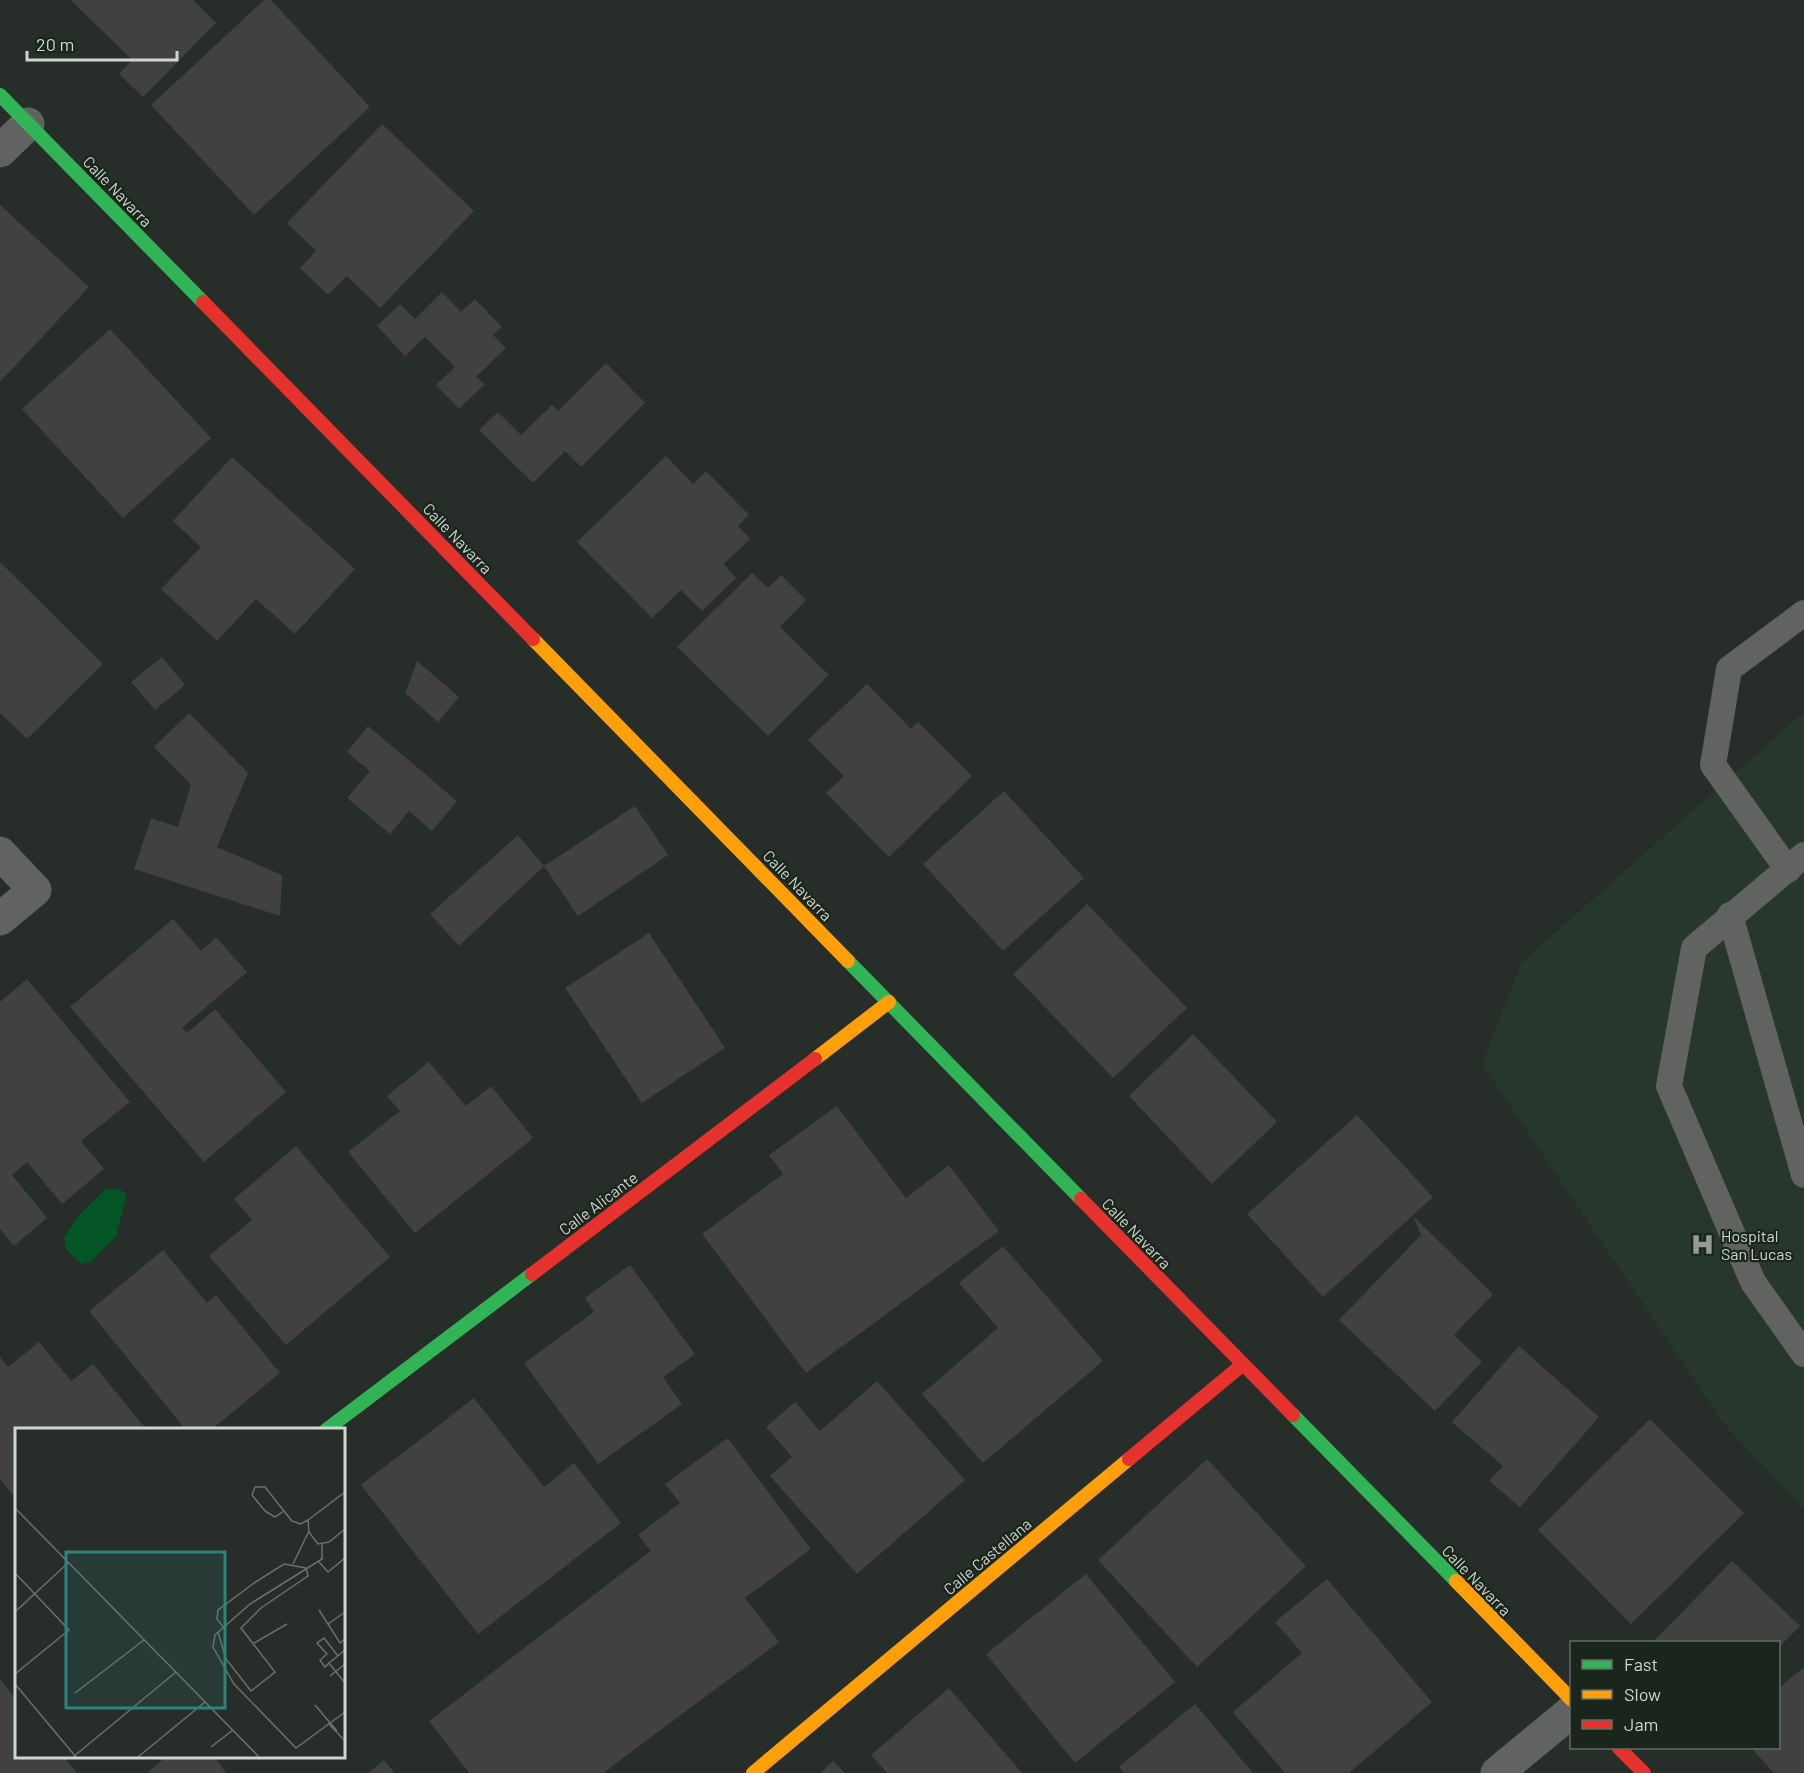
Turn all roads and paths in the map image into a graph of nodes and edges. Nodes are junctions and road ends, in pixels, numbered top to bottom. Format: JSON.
{"nodes":[{"id":1,"x":0,"y":95,"type":"edge"},
{"id":2,"x":28,"y":124,"type":"junction"},
{"id":3,"x":0,"y":151,"type":"edge"},
{"id":4,"x":1804,"y":613,"type":"edge"},
{"id":5,"x":0,"y":854,"type":"edge"},
{"id":6,"x":1796,"y":862,"type":"edge"},
{"id":7,"x":1730,"y":915,"type":"junction"},
{"id":8,"x":0,"y":919,"type":"edge"},
{"id":9,"x":889,"y":1002,"type":"junction"},
{"id":10,"x":1804,"y":1175,"type":"edge"},
{"id":11,"x":1804,"y":1354,"type":"edge"},
{"id":12,"x":1242,"y":1365,"type":"junction"},
{"id":13,"x":329,"y":1428,"type":"edge"},
{"id":14,"x":1570,"y":1698,"type":"edge"},
{"id":15,"x":1570,"y":1713,"type":"edge"},
{"id":16,"x":1620,"y":1749,"type":"edge"},
{"id":17,"x":753,"y":1773,"type":"edge"},
{"id":18,"x":1497,"y":1773,"type":"edge"},
{"id":19,"x":1644,"y":1773,"type":"edge"}],
"edges":[{"from":1,"to":2,"type":"street","name":"Calle Navarra"},
{"from":2,"to":3,"type":"street"},
{"from":2,"to":9,"type":"street","name":"Calle Navarra"},
{"from":4,"to":6,"type":"lane"},
{"from":5,"to":8,"type":"street"},
{"from":6,"to":7,"type":"lane"},
{"from":7,"to":10,"type":"lane"},
{"from":7,"to":11,"type":"lane"},
{"from":9,"to":12,"type":"street","name":"Calle Navarra"},
{"from":9,"to":13,"type":"street","name":"Calle Alicante"},
{"from":12,"to":14,"type":"street","name":"Calle Navarra"},
{"from":12,"to":17,"type":"street","name":"Calle Castellana"},
{"from":15,"to":18,"type":"street"},
{"from":16,"to":19,"type":"street"}]}
